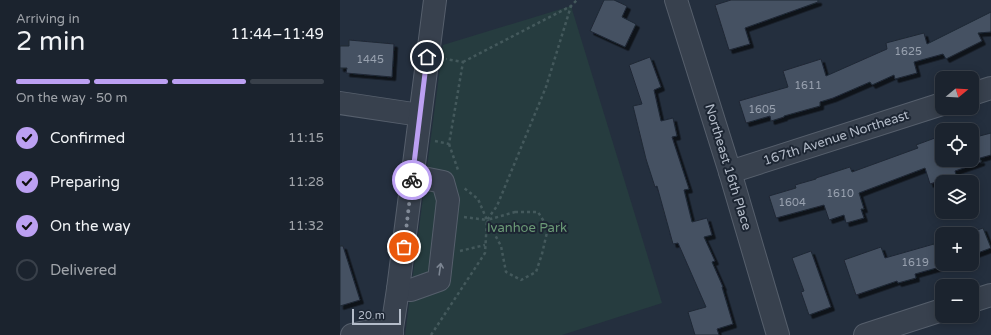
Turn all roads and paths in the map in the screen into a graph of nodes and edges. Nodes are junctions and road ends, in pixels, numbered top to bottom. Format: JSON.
{"nodes":[{"id":1,"x":435,"y":0,"type":"edge"},
{"id":2,"x":577,"y":0,"type":"edge"},
{"id":3,"x":676,"y":0,"type":"edge"},
{"id":4,"x":571,"y":6,"type":"junction"},
{"id":5,"x":442,"y":59,"type":"dead end"},
{"id":6,"x":463,"y":62,"type":"junction"},
{"id":7,"x":991,"y":88,"type":"edge"},
{"id":8,"x":979,"y":92,"type":"edge"},
{"id":9,"x":340,"y":103,"type":"edge"},
{"id":10,"x":935,"y":106,"type":"edge"},
{"id":11,"x":420,"y":115,"type":"junction"},
{"id":12,"x":431,"y":140,"type":"dead end"},
{"id":13,"x":449,"y":144,"type":"junction"},
{"id":14,"x":730,"y":172,"type":"junction"},
{"id":15,"x":459,"y":173,"type":"dead end"},
{"id":16,"x":413,"y":176,"type":"junction"},
{"id":17,"x":464,"y":187,"type":"dead end"},
{"id":18,"x":447,"y":215,"type":"junction"},
{"id":19,"x":487,"y":220,"type":"junction"},
{"id":20,"x":485,"y":245,"type":"junction"},
{"id":21,"x":442,"y":255,"type":"junction"},
{"id":22,"x":398,"y":289,"type":"junction"},
{"id":23,"x":991,"y":294,"type":"edge"},
{"id":24,"x":979,"y":298,"type":"edge"},
{"id":25,"x":935,"y":312,"type":"edge"},
{"id":26,"x":392,"y":334,"type":"edge"},
{"id":27,"x":352,"y":335,"type":"edge"},
{"id":28,"x":431,"y":335,"type":"edge"},
{"id":29,"x":778,"y":335,"type":"edge"},
{"id":30,"x":865,"y":335,"type":"edge"}],
"edges":[{"from":1,"to":11,"type":"street"},
{"from":2,"to":4,"type":"path"},
{"from":3,"to":14,"type":"street","name":"Northeast 16th Place"},
{"from":4,"to":6,"type":"path"},
{"from":4,"to":19,"type":"path"},
{"from":5,"to":6,"type":"path"},
{"from":6,"to":13,"type":"path"},
{"from":7,"to":8,"type":"street"},
{"from":9,"to":11,"type":"street"},
{"from":10,"to":14,"type":"street","name":"167th Avenue Northeast"},
{"from":11,"to":16,"type":"street"},
{"from":12,"to":13,"type":"path"},
{"from":13,"to":15,"type":"path"},
{"from":14,"to":29,"type":"street","name":"Northeast 16th Place"},
{"from":16,"to":18,"type":"street"},
{"from":16,"to":22,"type":"street"},
{"from":17,"to":19,"type":"path"},
{"from":18,"to":19,"type":"path"},
{"from":18,"to":21,"type":"street"},
{"from":19,"to":19,"type":"path"},
{"from":19,"to":20,"type":"path"},
{"from":20,"to":21,"type":"path"},
{"from":20,"to":28,"type":"path"},
{"from":22,"to":21,"type":"street","one_way":true},
{"from":22,"to":26,"type":"street"},
{"from":23,"to":24,"type":"street"},
{"from":25,"to":30,"type":"street"},
{"from":26,"to":27,"type":"street"}]}
